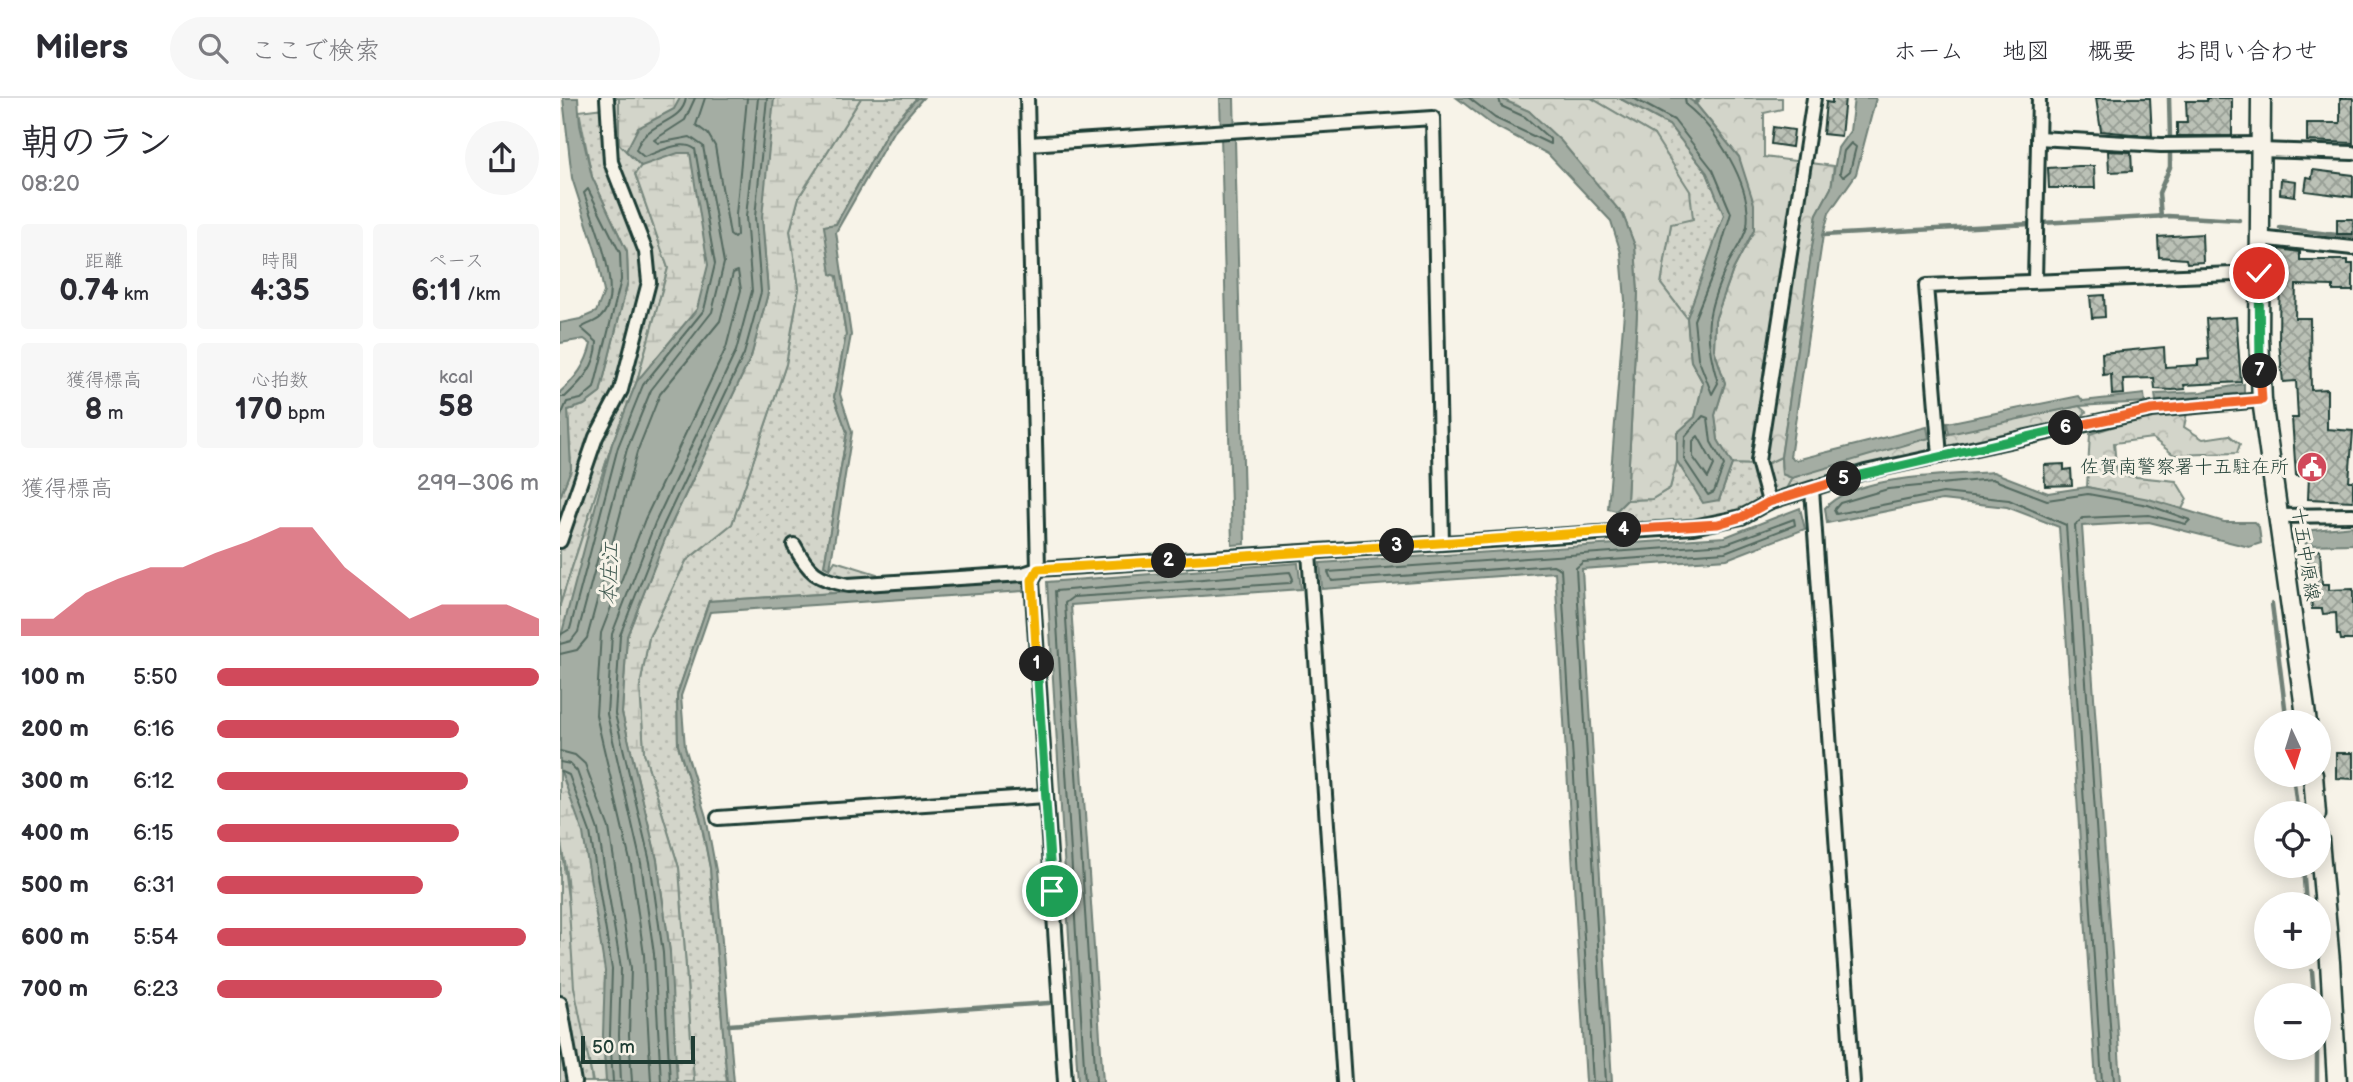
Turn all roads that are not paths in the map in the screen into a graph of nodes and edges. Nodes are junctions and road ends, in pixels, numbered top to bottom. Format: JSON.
{"nodes":[{"id":1,"x":607,"y":98,"type":"edge"},
{"id":2,"x":1027,"y":98,"type":"edge"},
{"id":3,"x":1814,"y":98,"type":"edge"},
{"id":4,"x":2039,"y":98,"type":"edge"},
{"id":5,"x":2261,"y":98,"type":"edge"},
{"id":6,"x":2038,"y":138,"type":"junction"},
{"id":7,"x":1029,"y":144,"type":"junction"},
{"id":8,"x":2261,"y":147,"type":"junction"},
{"id":9,"x":2353,"y":153,"type":"edge"},
{"id":10,"x":2259,"y":238,"type":"junction"},
{"id":11,"x":2353,"y":248,"type":"edge"},
{"id":12,"x":2259,"y":273,"type":"junction"},
{"id":13,"x":2035,"y":280,"type":"junction"},
{"id":14,"x":2262,"y":400,"type":"junction"},
{"id":15,"x":1940,"y":456,"type":"junction"},
{"id":16,"x":1812,"y":488,"type":"junction"},
{"id":17,"x":1769,"y":502,"type":"junction"},
{"id":18,"x":2353,"y":515,"type":"edge"},
{"id":19,"x":2278,"y":516,"type":"junction"},
{"id":20,"x":560,"y":541,"type":"edge"},
{"id":21,"x":1442,"y":543,"type":"junction"},
{"id":22,"x":794,"y":545,"type":"dead end"},
{"id":23,"x":1309,"y":552,"type":"junction"},
{"id":24,"x":1038,"y":569,"type":"junction"},
{"id":25,"x":2305,"y":710,"type":"edge"},
{"id":26,"x":1046,"y":796,"type":"junction"},
{"id":27,"x":718,"y":818,"type":"dead end"},
{"id":28,"x":2322,"y":878,"type":"edge"},
{"id":29,"x":560,"y":1003,"type":"edge"},
{"id":30,"x":574,"y":1082,"type":"edge"},
{"id":31,"x":1065,"y":1082,"type":"edge"},
{"id":32,"x":1344,"y":1082,"type":"edge"},
{"id":33,"x":1853,"y":1082,"type":"edge"},
{"id":34,"x":2337,"y":1082,"type":"edge"}],
"edges":[{"from":1,"to":20,"type":"street"},
{"from":2,"to":7,"type":"street"},
{"from":3,"to":17,"type":"street"},
{"from":4,"to":6,"type":"street"},
{"from":5,"to":8,"type":"main road","name":"十五中原線"},
{"from":6,"to":8,"type":"street"},
{"from":6,"to":13,"type":"street"},
{"from":7,"to":21,"type":"street"},
{"from":7,"to":24,"type":"street"},
{"from":8,"to":9,"type":"street"},
{"from":8,"to":10,"type":"main road","name":"十五中原線"},
{"from":10,"to":11,"type":"street"},
{"from":10,"to":12,"type":"main road","name":"十五中原線"},
{"from":12,"to":13,"type":"street"},
{"from":12,"to":14,"type":"main road","name":"十五中原線"},
{"from":13,"to":15,"type":"street"},
{"from":14,"to":15,"type":"street"},
{"from":14,"to":19,"type":"main road","name":"十五中原線"},
{"from":15,"to":16,"type":"street"},
{"from":16,"to":17,"type":"street"},
{"from":16,"to":33,"type":"street"},
{"from":17,"to":21,"type":"street"},
{"from":18,"to":19,"type":"street"},
{"from":19,"to":25,"type":"main road","name":"十五中原線"},
{"from":21,"to":23,"type":"street"},
{"from":22,"to":24,"type":"street"},
{"from":23,"to":24,"type":"street"},
{"from":23,"to":32,"type":"street"},
{"from":24,"to":26,"type":"street"},
{"from":26,"to":27,"type":"street"},
{"from":26,"to":31,"type":"street"},
{"from":28,"to":34,"type":"main road"},
{"from":29,"to":30,"type":"street"}]}
